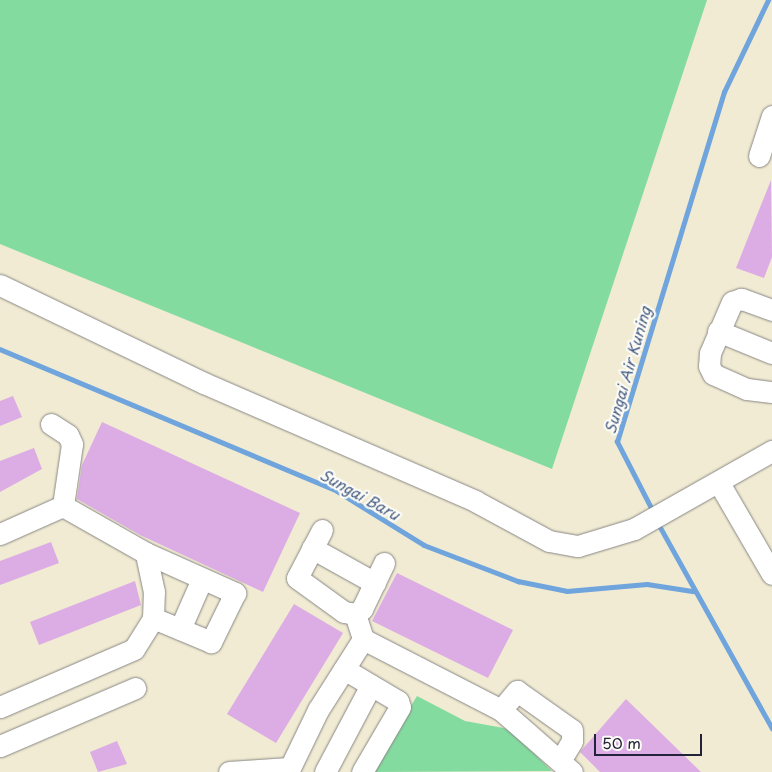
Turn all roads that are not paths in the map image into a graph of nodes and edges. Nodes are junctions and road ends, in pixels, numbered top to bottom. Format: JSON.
{"nodes":[{"id":1,"x":772,"y":116,"type":"edge"},
{"id":2,"x":759,"y":156,"type":"dead end"},
{"id":3,"x":0,"y":285,"type":"edge"},
{"id":4,"x":772,"y":310,"type":"edge"},
{"id":5,"x":718,"y":331,"type":"junction"},
{"id":6,"x":772,"y":353,"type":"edge"},
{"id":7,"x":772,"y":392,"type":"edge"},
{"id":8,"x":51,"y":424,"type":"dead end"},
{"id":9,"x":772,"y":451,"type":"edge"},
{"id":10,"x":719,"y":483,"type":"junction"},
{"id":11,"x":63,"y":506,"type":"junction"},
{"id":12,"x":322,"y":530,"type":"dead end"},
{"id":13,"x":0,"y":534,"type":"edge"},
{"id":14,"x":312,"y":548,"type":"junction"},
{"id":15,"x":146,"y":553,"type":"junction"},
{"id":16,"x":384,"y":563,"type":"dead end"},
{"id":17,"x":772,"y":574,"type":"edge"},
{"id":18,"x":202,"y":579,"type":"junction"},
{"id":19,"x":374,"y":583,"type":"junction"},
{"id":20,"x":355,"y":614,"type":"junction"},
{"id":21,"x":153,"y":618,"type":"junction"},
{"id":22,"x":180,"y":629,"type":"junction"},
{"id":23,"x":363,"y":639,"type":"junction"},
{"id":24,"x":344,"y":669,"type":"junction"},
{"id":25,"x":371,"y":685,"type":"junction"},
{"id":26,"x":135,"y":688,"type":"dead end"},
{"id":27,"x":0,"y":707,"type":"edge"},
{"id":28,"x":501,"y":710,"type":"junction"},
{"id":29,"x":0,"y":746,"type":"edge"},
{"id":30,"x":566,"y":766,"type":"edge"},
{"id":31,"x":288,"y":770,"type":"edge"},
{"id":32,"x":229,"y":772,"type":"edge"},
{"id":33,"x":325,"y":772,"type":"edge"},
{"id":34,"x":362,"y":772,"type":"edge"}],
"edges":[{"from":1,"to":2,"type":"lane"},
{"from":3,"to":10,"type":"lane"},
{"from":4,"to":5,"type":"lane"},
{"from":5,"to":6,"type":"lane"},
{"from":5,"to":7,"type":"lane"},
{"from":8,"to":11,"type":"lane"},
{"from":9,"to":10,"type":"lane"},
{"from":10,"to":17,"type":"lane"},
{"from":11,"to":13,"type":"lane"},
{"from":11,"to":15,"type":"lane"},
{"from":12,"to":14,"type":"lane"},
{"from":14,"to":19,"type":"lane"},
{"from":14,"to":20,"type":"lane"},
{"from":15,"to":18,"type":"lane"},
{"from":15,"to":21,"type":"lane"},
{"from":16,"to":19,"type":"lane"},
{"from":18,"to":22,"type":"lane"},
{"from":18,"to":22,"type":"lane"},
{"from":19,"to":20,"type":"lane"},
{"from":20,"to":23,"type":"lane"},
{"from":21,"to":22,"type":"lane"},
{"from":21,"to":27,"type":"lane"},
{"from":23,"to":24,"type":"lane"},
{"from":23,"to":28,"type":"lane"},
{"from":24,"to":25,"type":"lane"},
{"from":24,"to":31,"type":"lane"},
{"from":25,"to":33,"type":"lane"},
{"from":25,"to":34,"type":"lane"},
{"from":26,"to":29,"type":"lane"},
{"from":28,"to":30,"type":"lane"},
{"from":28,"to":30,"type":"lane"},
{"from":31,"to":32,"type":"lane"}]}
